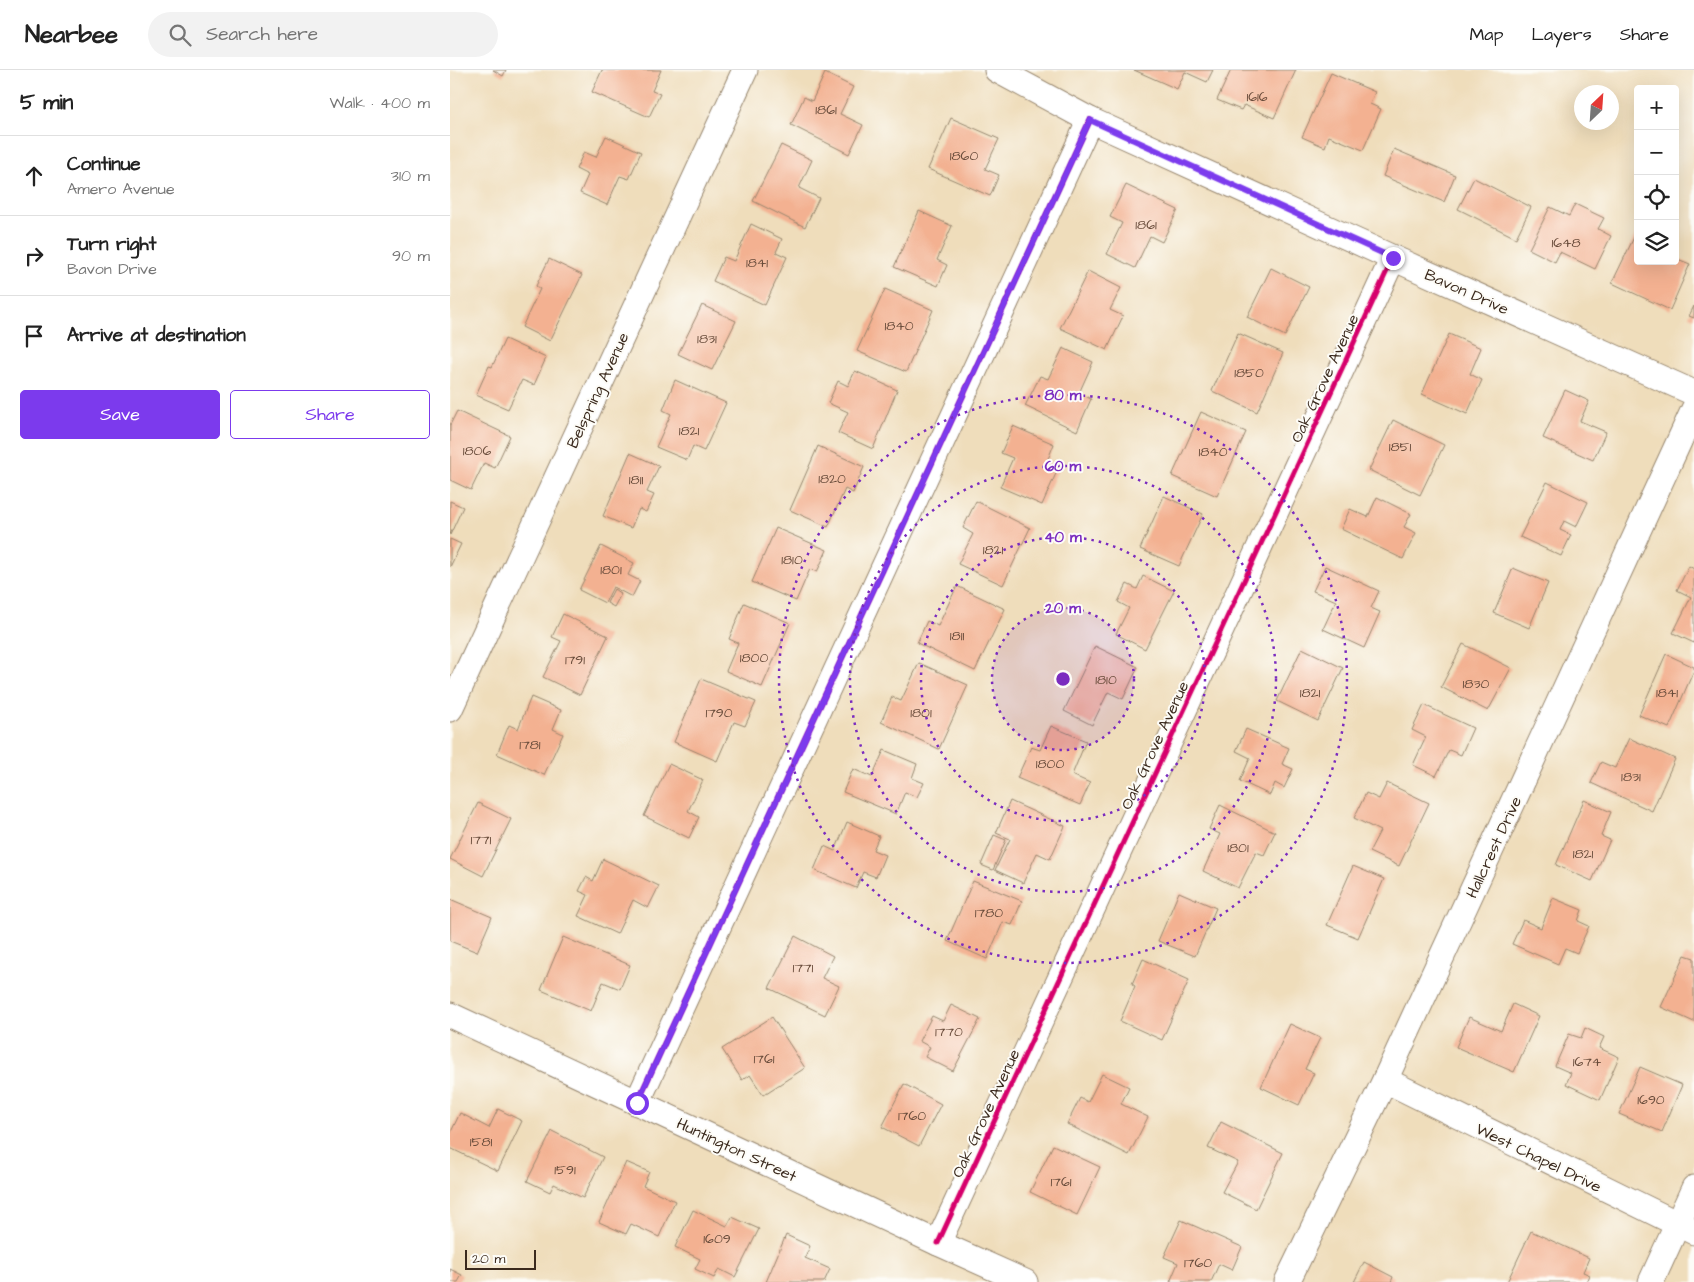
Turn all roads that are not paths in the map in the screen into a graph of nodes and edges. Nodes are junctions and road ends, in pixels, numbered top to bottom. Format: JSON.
{"nodes":[{"id":1,"x":745,"y":70,"type":"edge"},
{"id":2,"x":997,"y":70,"type":"edge"},
{"id":3,"x":1090,"y":120,"type":"junction"},
{"id":4,"x":1393,"y":258,"type":"junction"},
{"id":5,"x":1694,"y":393,"type":"edge"},
{"id":6,"x":1694,"y":409,"type":"edge"},
{"id":7,"x":450,"y":709,"type":"edge"},
{"id":8,"x":450,"y":1014,"type":"edge"},
{"id":9,"x":1385,"y":1080,"type":"junction"},
{"id":10,"x":637,"y":1103,"type":"junction"},
{"id":11,"x":1694,"y":1188,"type":"edge"},
{"id":12,"x":1685,"y":1229,"type":"edge"},
{"id":13,"x":938,"y":1243,"type":"junction"},
{"id":14,"x":1025,"y":1282,"type":"edge"},
{"id":15,"x":1287,"y":1282,"type":"edge"},
{"id":16,"x":1651,"y":1282,"type":"edge"}],
"edges":[{"from":1,"to":7,"type":"street","name":"Belspring Avenue"},
{"from":2,"to":3,"type":"street","name":"Bavon Drive"},
{"from":3,"to":4,"type":"street","name":"Bavon Drive"},
{"from":3,"to":10,"type":"street"},
{"from":4,"to":5,"type":"street","name":"Bavon Drive"},
{"from":4,"to":13,"type":"street","name":"Oak Grove Avenue"},
{"from":6,"to":9,"type":"street","name":"Hallcrest Drive"},
{"from":8,"to":10,"type":"street","name":"Huntington Street"},
{"from":9,"to":12,"type":"street","name":"West Chapel Drive"},
{"from":9,"to":15,"type":"street","name":"Hallcrest Drive"},
{"from":10,"to":13,"type":"street","name":"Huntington Street"},
{"from":11,"to":12,"type":"street"},
{"from":12,"to":16,"type":"street"},
{"from":13,"to":14,"type":"street","name":"Huntington Street"}]}
